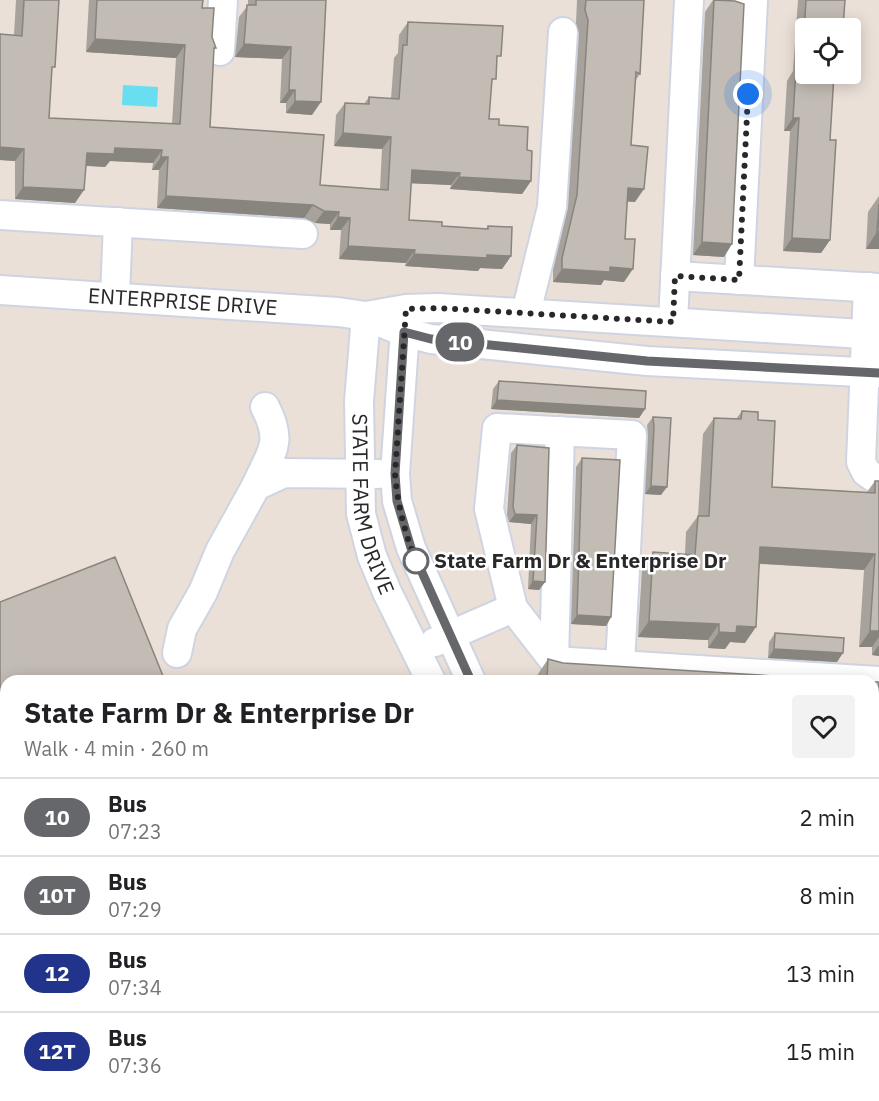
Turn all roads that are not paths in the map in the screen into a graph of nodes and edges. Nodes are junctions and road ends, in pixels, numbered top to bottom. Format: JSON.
{"nodes":[{"id":1,"x":223,"y":0,"type":"edge"},
{"id":2,"x":689,"y":0,"type":"edge"},
{"id":3,"x":736,"y":0,"type":"edge"},
{"id":4,"x":563,"y":32,"type":"dead end"},
{"id":5,"x":220,"y":51,"type":"dead end"},
{"id":6,"x":0,"y":215,"type":"edge"},
{"id":7,"x":118,"y":222,"type":"junction"},
{"id":8,"x":303,"y":234,"type":"dead end"},
{"id":9,"x":675,"y":276,"type":"junction"},
{"id":10,"x":739,"y":280,"type":"junction"},
{"id":11,"x":873,"y":288,"type":"edge"},
{"id":12,"x":0,"y":290,"type":"edge"},
{"id":13,"x":115,"y":296,"type":"junction"},
{"id":14,"x":526,"y":313,"type":"junction"},
{"id":15,"x":366,"y":316,"type":"junction"},
{"id":16,"x":405,"y":321,"type":"junction"},
{"id":17,"x":673,"y":322,"type":"junction"},
{"id":18,"x":872,"y":335,"type":"edge"},
{"id":19,"x":871,"y":372,"type":"edge"},
{"id":20,"x":265,"y":407,"type":"dead end"},
{"id":21,"x":560,"y":431,"type":"junction"},
{"id":22,"x":359,"y":473,"type":"junction"},
{"id":23,"x":395,"y":474,"type":"junction"},
{"id":24,"x":879,"y":481,"type":"edge"},
{"id":25,"x":256,"y":486,"type":"junction"},
{"id":26,"x":513,"y":608,"type":"junction"},
{"id":27,"x":450,"y":635,"type":"junction"},
{"id":28,"x":416,"y":650,"type":"junction"},
{"id":29,"x":177,"y":652,"type":"dead end"},
{"id":30,"x":554,"y":661,"type":"junction"},
{"id":31,"x":620,"y":665,"type":"junction"},
{"id":32,"x":428,"y":675,"type":"edge"},
{"id":33,"x":468,"y":675,"type":"edge"},
{"id":34,"x":782,"y":675,"type":"edge"}],
"edges":[{"from":1,"to":5,"type":"street"},
{"from":2,"to":9,"type":"street"},
{"from":3,"to":10,"type":"street"},
{"from":4,"to":14,"type":"street"},
{"from":6,"to":7,"type":"street"},
{"from":7,"to":8,"type":"street"},
{"from":7,"to":13,"type":"street"},
{"from":9,"to":10,"type":"street"},
{"from":9,"to":17,"type":"street"},
{"from":10,"to":11,"type":"street"},
{"from":11,"to":18,"type":"street"},
{"from":12,"to":13,"type":"street","name":"ENTERPRISE DRIVE"},
{"from":13,"to":15,"type":"street","name":"ENTERPRISE DRIVE"},
{"from":14,"to":16,"type":"street","name":"ENTERPRISE DRIVE"},
{"from":14,"to":17,"type":"street","name":"ENTERPRISE DRIVE"},
{"from":15,"to":16,"type":"street","name":"ENTERPRISE DRIVE"},
{"from":15,"to":22,"type":"street","name":"STATE FARM DRIVE"},
{"from":16,"to":19,"type":"street","name":"ENTERPRISE DRIVE"},
{"from":16,"to":23,"type":"street","name":"STATE FARM DRIVE"},
{"from":17,"to":18,"type":"street","name":"ENTERPRISE DRIVE"},
{"from":18,"to":19,"type":"street"},
{"from":19,"to":24,"type":"street"},
{"from":20,"to":25,"type":"street"},
{"from":21,"to":26,"type":"street"},
{"from":21,"to":30,"type":"street"},
{"from":21,"to":31,"type":"street"},
{"from":22,"to":23,"type":"street"},
{"from":22,"to":25,"type":"street"},
{"from":22,"to":28,"type":"street","name":"STATE FARM DRIVE"},
{"from":23,"to":27,"type":"street","name":"STATE FARM DRIVE"},
{"from":25,"to":29,"type":"street"},
{"from":26,"to":27,"type":"street"},
{"from":26,"to":30,"type":"street"},
{"from":27,"to":28,"type":"street"},
{"from":27,"to":33,"type":"street","name":"STATE FARM DRIVE"},
{"from":28,"to":32,"type":"street","name":"STATE FARM DRIVE"},
{"from":30,"to":31,"type":"street"},
{"from":31,"to":34,"type":"street"}]}
